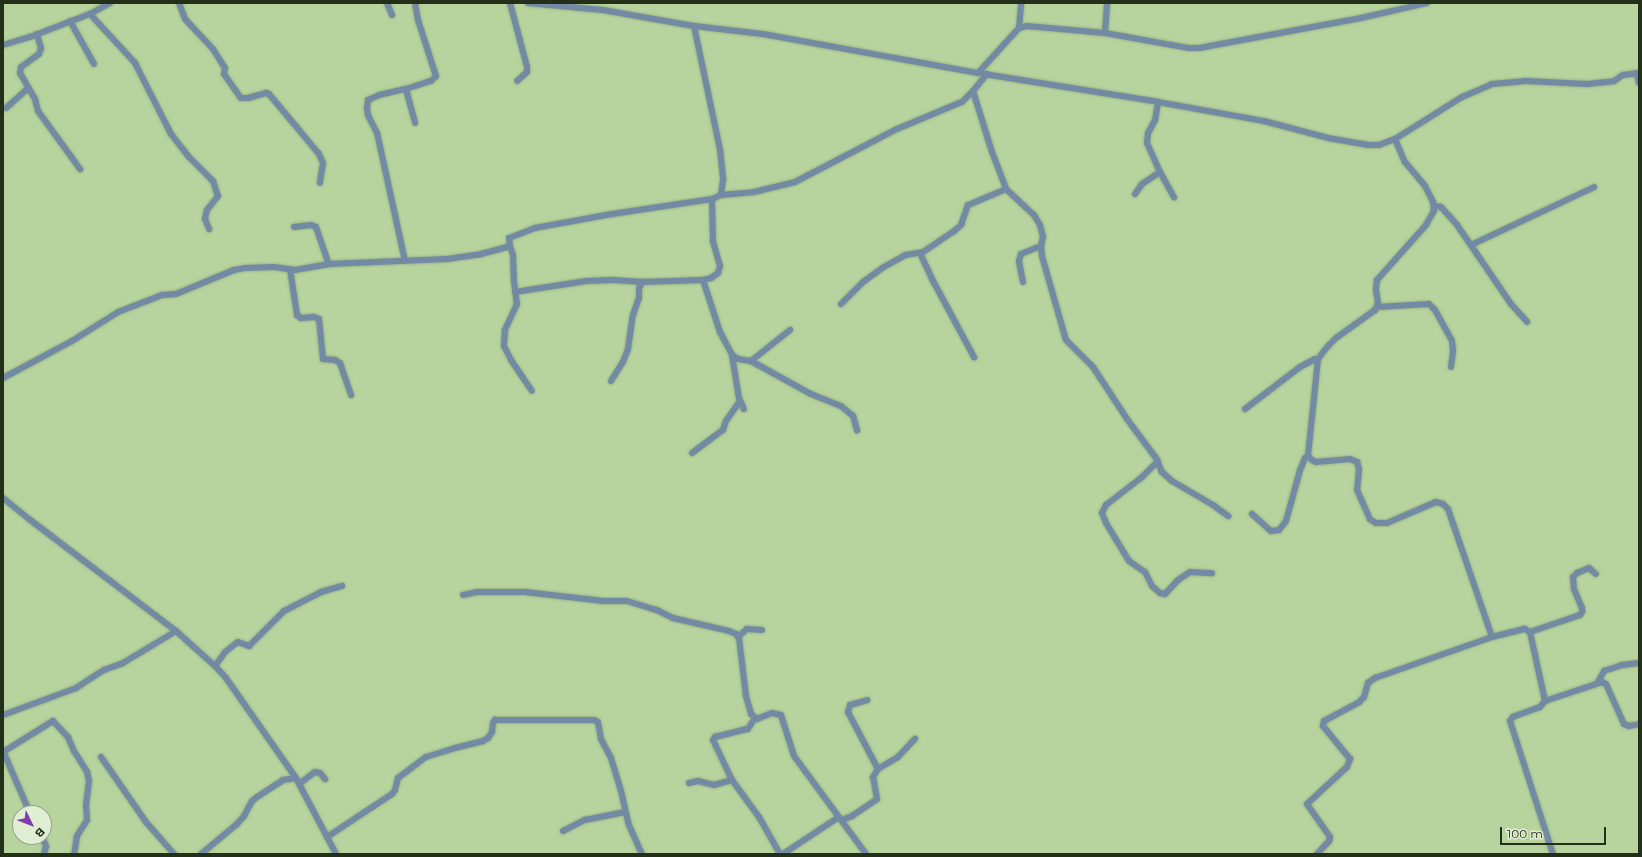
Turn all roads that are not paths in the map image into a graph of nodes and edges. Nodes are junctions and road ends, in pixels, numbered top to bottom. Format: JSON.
{"nodes":[{"id":1,"x":110,"y":3,"type":"edge"},
{"id":2,"x":179,"y":3,"type":"edge"},
{"id":3,"x":387,"y":3,"type":"edge"},
{"id":4,"x":415,"y":3,"type":"edge"},
{"id":5,"x":510,"y":3,"type":"edge"},
{"id":6,"x":528,"y":3,"type":"edge"},
{"id":7,"x":1021,"y":3,"type":"edge"},
{"id":8,"x":1107,"y":3,"type":"edge"},
{"id":9,"x":1427,"y":3,"type":"edge"},
{"id":10,"x":90,"y":14,"type":"junction"},
{"id":11,"x":392,"y":15,"type":"dead end"},
{"id":12,"x":70,"y":21,"type":"junction"},
{"id":13,"x":694,"y":26,"type":"junction"},
{"id":14,"x":1019,"y":28,"type":"junction"},
{"id":15,"x":1105,"y":33,"type":"junction"},
{"id":16,"x":37,"y":34,"type":"junction"},
{"id":17,"x":3,"y":45,"type":"edge"},
{"id":18,"x":94,"y":64,"type":"dead end"},
{"id":19,"x":978,"y":73,"type":"junction"},
{"id":20,"x":1638,"y":73,"type":"edge"},
{"id":21,"x":986,"y":74,"type":"junction"},
{"id":22,"x":517,"y":81,"type":"dead end"},
{"id":23,"x":1639,"y":83,"type":"edge"},
{"id":24,"x":28,"y":88,"type":"junction"},
{"id":25,"x":406,"y":89,"type":"junction"},
{"id":26,"x":973,"y":91,"type":"junction"},
{"id":27,"x":1158,"y":102,"type":"junction"},
{"id":28,"x":6,"y":108,"type":"dead end"},
{"id":29,"x":415,"y":123,"type":"dead end"},
{"id":30,"x":1395,"y":139,"type":"junction"},
{"id":31,"x":80,"y":169,"type":"dead end"},
{"id":32,"x":1160,"y":172,"type":"junction"},
{"id":33,"x":320,"y":183,"type":"dead end"},
{"id":34,"x":1594,"y":187,"type":"dead end"},
{"id":35,"x":1006,"y":189,"type":"junction"},
{"id":36,"x":1135,"y":194,"type":"dead end"},
{"id":37,"x":721,"y":195,"type":"junction"},
{"id":38,"x":1174,"y":197,"type":"dead end"},
{"id":39,"x":712,"y":199,"type":"junction"},
{"id":40,"x":1435,"y":206,"type":"junction"},
{"id":41,"x":294,"y":227,"type":"dead end"},
{"id":42,"x":209,"y":229,"type":"dead end"},
{"id":43,"x":1471,"y":245,"type":"junction"},
{"id":44,"x":510,"y":246,"type":"junction"},
{"id":45,"x":1041,"y":246,"type":"junction"},
{"id":46,"x":920,"y":253,"type":"junction"},
{"id":47,"x":406,"y":261,"type":"junction"},
{"id":48,"x":329,"y":264,"type":"junction"},
{"id":49,"x":290,"y":269,"type":"junction"},
{"id":50,"x":703,"y":280,"type":"junction"},
{"id":51,"x":642,"y":282,"type":"junction"},
{"id":52,"x":1023,"y":282,"type":"dead end"},
{"id":53,"x":515,"y":292,"type":"junction"},
{"id":54,"x":842,"y":304,"type":"dead end"},
{"id":55,"x":1376,"y":307,"type":"junction"},
{"id":56,"x":1527,"y":322,"type":"dead end"},
{"id":57,"x":790,"y":330,"type":"dead end"},
{"id":58,"x":732,"y":355,"type":"junction"},
{"id":59,"x":974,"y":357,"type":"dead end"},
{"id":60,"x":1318,"y":359,"type":"junction"},
{"id":61,"x":751,"y":361,"type":"junction"},
{"id":62,"x":1451,"y":367,"type":"dead end"},
{"id":63,"x":3,"y":378,"type":"edge"},
{"id":64,"x":611,"y":381,"type":"dead end"},
{"id":65,"x":532,"y":391,"type":"dead end"},
{"id":66,"x":351,"y":394,"type":"dead end"},
{"id":67,"x":740,"y":401,"type":"junction"},
{"id":68,"x":744,"y":409,"type":"dead end"},
{"id":69,"x":1245,"y":409,"type":"dead end"},
{"id":70,"x":857,"y":430,"type":"dead end"},
{"id":71,"x":692,"y":453,"type":"dead end"},
{"id":72,"x":1308,"y":456,"type":"junction"},
{"id":73,"x":1158,"y":461,"type":"junction"},
{"id":74,"x":3,"y":498,"type":"edge"},
{"id":75,"x":1252,"y":514,"type":"dead end"},
{"id":76,"x":1228,"y":516,"type":"dead end"},
{"id":77,"x":1212,"y":573,"type":"dead end"},
{"id":78,"x":1596,"y":574,"type":"dead end"},
{"id":79,"x":342,"y":586,"type":"dead end"},
{"id":80,"x":463,"y":595,"type":"dead end"},
{"id":81,"x":762,"y":630,"type":"dead end"},
{"id":82,"x":176,"y":631,"type":"junction"},
{"id":83,"x":1530,"y":632,"type":"junction"},
{"id":84,"x":738,"y":636,"type":"junction"},
{"id":85,"x":1492,"y":637,"type":"junction"},
{"id":86,"x":1639,"y":663,"type":"edge"},
{"id":87,"x":215,"y":666,"type":"junction"},
{"id":88,"x":1598,"y":682,"type":"junction"},
{"id":89,"x":867,"y":700,"type":"dead end"},
{"id":90,"x":1545,"y":701,"type":"junction"},
{"id":91,"x":3,"y":715,"type":"edge"},
{"id":92,"x":754,"y":718,"type":"junction"},
{"id":93,"x":1639,"y":724,"type":"edge"},
{"id":94,"x":914,"y":739,"type":"dead end"},
{"id":95,"x":3,"y":751,"type":"edge"},
{"id":96,"x":102,"y":757,"type":"dead end"},
{"id":97,"x":878,"y":769,"type":"junction"},
{"id":98,"x":296,"y":778,"type":"junction"},
{"id":99,"x":325,"y":779,"type":"dead end"},
{"id":100,"x":732,"y":780,"type":"junction"},
{"id":101,"x":689,"y":783,"type":"dead end"},
{"id":102,"x":299,"y":784,"type":"junction"},
{"id":103,"x":27,"y":805,"type":"edge"},
{"id":104,"x":625,"y":812,"type":"junction"},
{"id":105,"x":840,"y":819,"type":"junction"},
{"id":106,"x":563,"y":831,"type":"dead end"},
{"id":107,"x":327,"y":837,"type":"junction"},
{"id":108,"x":74,"y":854,"type":"edge"},
{"id":109,"x":174,"y":854,"type":"edge"},
{"id":110,"x":201,"y":854,"type":"edge"},
{"id":111,"x":336,"y":854,"type":"edge"},
{"id":112,"x":642,"y":854,"type":"edge"},
{"id":113,"x":780,"y":854,"type":"edge"},
{"id":114,"x":783,"y":854,"type":"edge"},
{"id":115,"x":866,"y":854,"type":"edge"},
{"id":116,"x":1317,"y":854,"type":"edge"},
{"id":117,"x":1553,"y":854,"type":"edge"}],
"edges":[{"from":1,"to":10,"type":"street"},
{"from":2,"to":33,"type":"street"},
{"from":3,"to":11,"type":"street"},
{"from":4,"to":25,"type":"street"},
{"from":5,"to":22,"type":"street"},
{"from":6,"to":13,"type":"street"},
{"from":7,"to":14,"type":"street"},
{"from":8,"to":15,"type":"street"},
{"from":9,"to":15,"type":"street"},
{"from":10,"to":12,"type":"street"},
{"from":10,"to":42,"type":"street"},
{"from":12,"to":16,"type":"street"},
{"from":12,"to":18,"type":"street"},
{"from":13,"to":19,"type":"street"},
{"from":13,"to":37,"type":"street"},
{"from":14,"to":15,"type":"street"},
{"from":14,"to":19,"type":"street"},
{"from":16,"to":17,"type":"street"},
{"from":16,"to":24,"type":"street"},
{"from":19,"to":21,"type":"street"},
{"from":20,"to":23,"type":"street"},
{"from":20,"to":30,"type":"street"},
{"from":21,"to":26,"type":"street"},
{"from":21,"to":27,"type":"street"},
{"from":24,"to":28,"type":"street"},
{"from":24,"to":31,"type":"street"},
{"from":25,"to":29,"type":"street"},
{"from":25,"to":47,"type":"street"},
{"from":26,"to":35,"type":"street"},
{"from":26,"to":37,"type":"street"},
{"from":27,"to":30,"type":"street"},
{"from":27,"to":32,"type":"street"},
{"from":30,"to":40,"type":"street"},
{"from":32,"to":36,"type":"street"},
{"from":32,"to":38,"type":"street"},
{"from":34,"to":43,"type":"street"},
{"from":35,"to":45,"type":"street"},
{"from":35,"to":46,"type":"street"},
{"from":37,"to":39,"type":"street"},
{"from":39,"to":44,"type":"street"},
{"from":39,"to":50,"type":"street"},
{"from":40,"to":43,"type":"street"},
{"from":40,"to":55,"type":"street"},
{"from":41,"to":48,"type":"street"},
{"from":43,"to":56,"type":"street"},
{"from":44,"to":47,"type":"street"},
{"from":44,"to":53,"type":"street"},
{"from":45,"to":52,"type":"street"},
{"from":45,"to":73,"type":"street"},
{"from":46,"to":54,"type":"street"},
{"from":46,"to":59,"type":"street"},
{"from":47,"to":48,"type":"street"},
{"from":48,"to":49,"type":"street"},
{"from":49,"to":63,"type":"street"},
{"from":49,"to":66,"type":"street"},
{"from":50,"to":51,"type":"street"},
{"from":50,"to":58,"type":"street"},
{"from":51,"to":53,"type":"street"},
{"from":51,"to":64,"type":"street"},
{"from":53,"to":65,"type":"street"},
{"from":55,"to":60,"type":"street"},
{"from":55,"to":62,"type":"street"},
{"from":57,"to":61,"type":"street"},
{"from":58,"to":61,"type":"street"},
{"from":58,"to":67,"type":"street"},
{"from":60,"to":69,"type":"street"},
{"from":60,"to":72,"type":"street"},
{"from":61,"to":70,"type":"street"},
{"from":67,"to":68,"type":"street"},
{"from":67,"to":71,"type":"street"},
{"from":72,"to":75,"type":"street"},
{"from":72,"to":85,"type":"street"},
{"from":73,"to":76,"type":"street"},
{"from":73,"to":77,"type":"street"},
{"from":74,"to":82,"type":"street"},
{"from":78,"to":83,"type":"street"},
{"from":79,"to":87,"type":"street"},
{"from":80,"to":84,"type":"street"},
{"from":81,"to":84,"type":"street"},
{"from":82,"to":87,"type":"street"},
{"from":82,"to":91,"type":"street"},
{"from":83,"to":85,"type":"street"},
{"from":83,"to":90,"type":"street"},
{"from":84,"to":92,"type":"street"},
{"from":85,"to":116,"type":"street"},
{"from":86,"to":88,"type":"street"},
{"from":87,"to":98,"type":"street"},
{"from":88,"to":90,"type":"street"},
{"from":88,"to":93,"type":"street"},
{"from":89,"to":97,"type":"street"},
{"from":90,"to":117,"type":"street"},
{"from":92,"to":100,"type":"street"},
{"from":92,"to":105,"type":"street"},
{"from":94,"to":97,"type":"street"},
{"from":95,"to":103,"type":"street"},
{"from":95,"to":108,"type":"street"},
{"from":96,"to":109,"type":"street"},
{"from":97,"to":105,"type":"street"},
{"from":98,"to":102,"type":"street"},
{"from":98,"to":110,"type":"street"},
{"from":99,"to":102,"type":"street"},
{"from":100,"to":101,"type":"street"},
{"from":100,"to":113,"type":"street"},
{"from":102,"to":107,"type":"street"},
{"from":104,"to":106,"type":"street"},
{"from":104,"to":107,"type":"street"},
{"from":104,"to":112,"type":"street"},
{"from":105,"to":114,"type":"street"},
{"from":105,"to":115,"type":"street"},
{"from":107,"to":111,"type":"street"}]}
